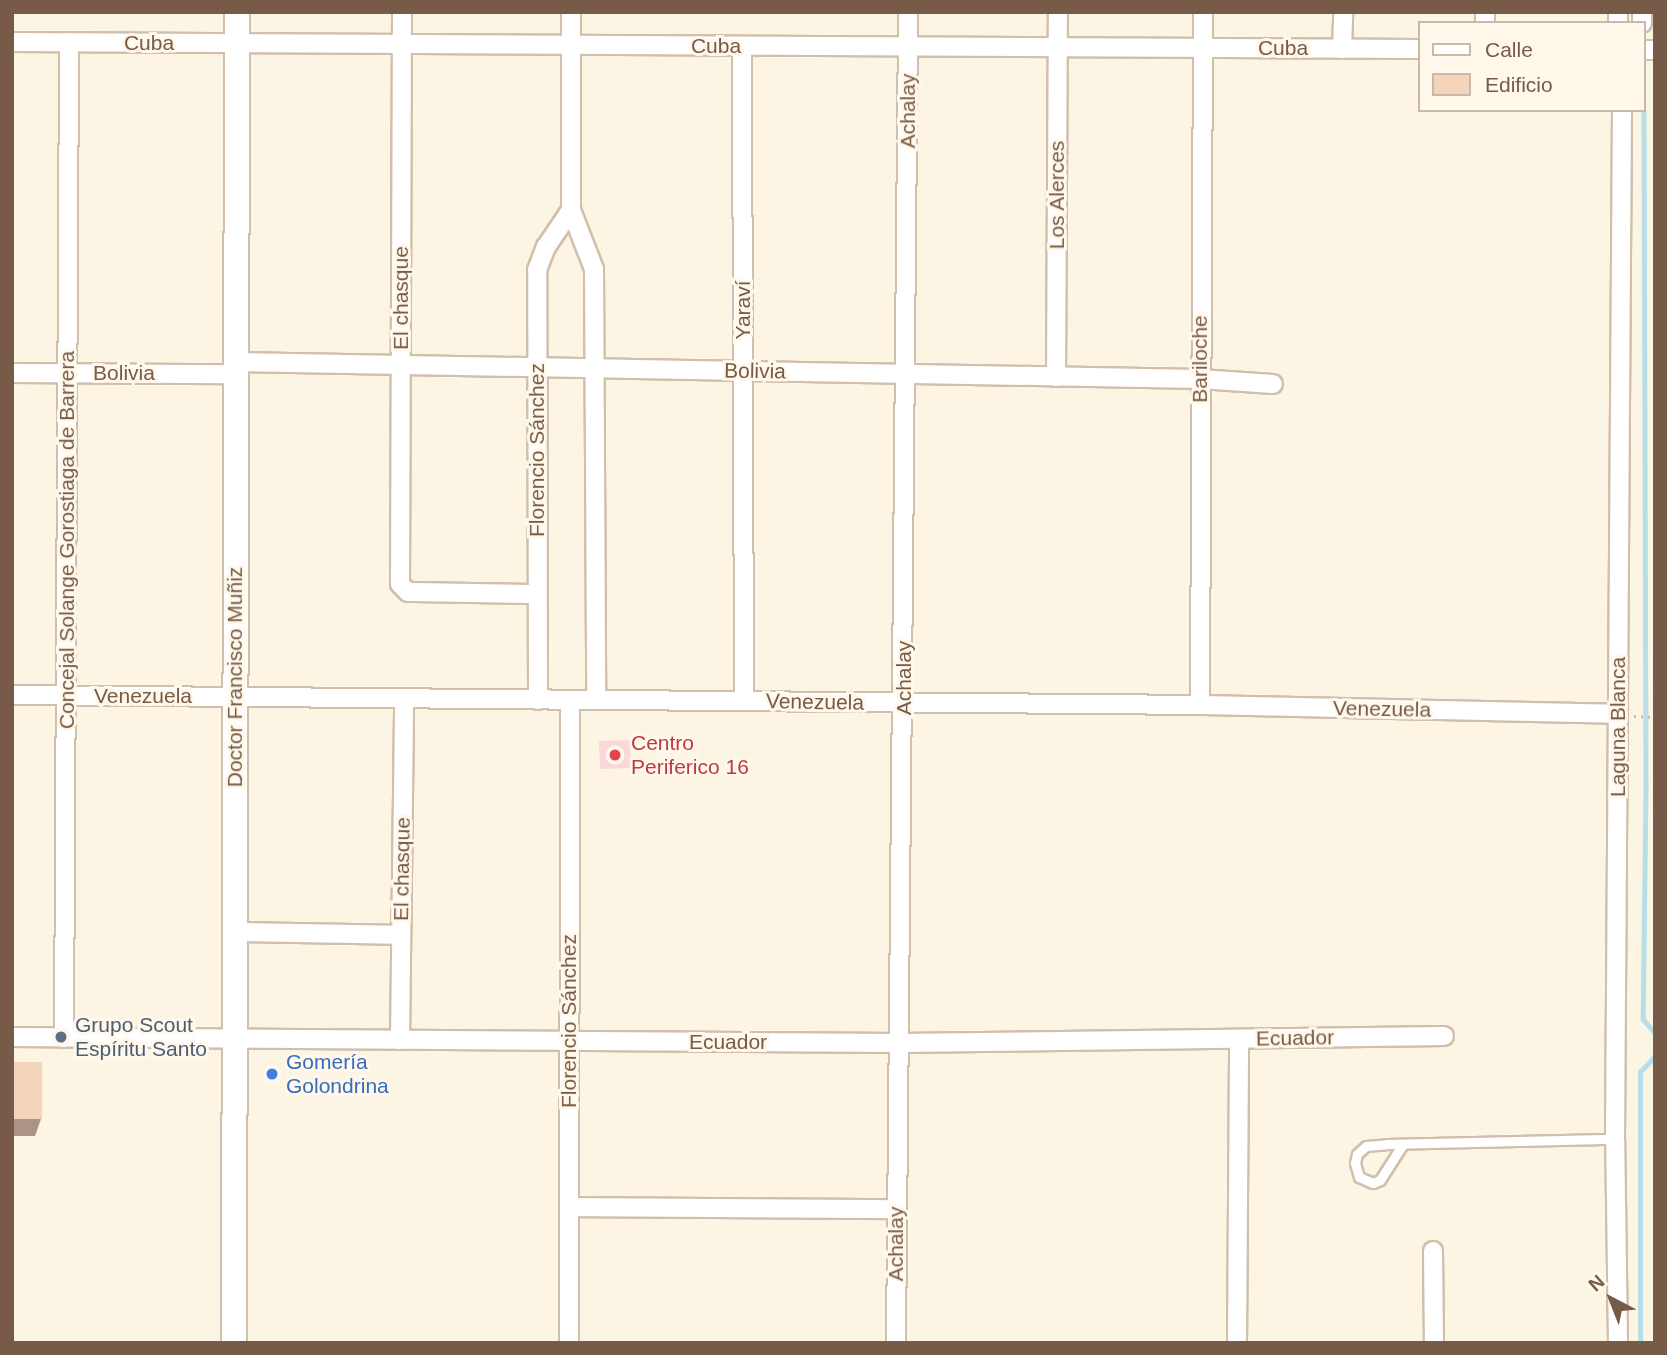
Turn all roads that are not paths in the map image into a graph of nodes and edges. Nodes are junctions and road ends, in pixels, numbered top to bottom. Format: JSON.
{"nodes":[{"id":1,"x":237,"y":12,"type":"edge"},
{"id":2,"x":402,"y":12,"type":"edge"},
{"id":3,"x":571,"y":12,"type":"edge"},
{"id":4,"x":908,"y":12,"type":"edge"},
{"id":5,"x":1058,"y":12,"type":"edge"},
{"id":6,"x":1203,"y":12,"type":"edge"},
{"id":7,"x":1343,"y":12,"type":"edge"},
{"id":8,"x":12,"y":42,"type":"edge"},
{"id":9,"x":69,"y":42,"type":"junction"},
{"id":10,"x":237,"y":43,"type":"junction"},
{"id":11,"x":402,"y":44,"type":"junction"},
{"id":12,"x":571,"y":45,"type":"junction"},
{"id":13,"x":742,"y":46,"type":"junction"},
{"id":14,"x":908,"y":47,"type":"junction"},
{"id":15,"x":1057,"y":47,"type":"junction"},
{"id":16,"x":1203,"y":48,"type":"junction"},
{"id":17,"x":1342,"y":49,"type":"junction"},
{"id":18,"x":1418,"y":49,"type":"edge"},
{"id":19,"x":1622,"y":112,"type":"edge"},
{"id":20,"x":571,"y":210,"type":"junction"},
{"id":21,"x":400,"y":365,"type":"junction"},
{"id":22,"x":537,"y":367,"type":"junction"},
{"id":23,"x":236,"y":368,"type":"junction"},
{"id":24,"x":596,"y":368,"type":"junction"},
{"id":25,"x":743,"y":371,"type":"junction"},
{"id":26,"x":12,"y":373,"type":"edge"},
{"id":27,"x":68,"y":373,"type":"junction"},
{"id":28,"x":906,"y":374,"type":"junction"},
{"id":29,"x":1056,"y":377,"type":"junction"},
{"id":30,"x":1200,"y":379,"type":"junction"},
{"id":31,"x":1273,"y":384,"type":"dead end"},
{"id":32,"x":537,"y":594,"type":"junction"},
{"id":33,"x":12,"y":695,"type":"edge"},
{"id":34,"x":66,"y":696,"type":"junction"},
{"id":35,"x":235,"y":697,"type":"junction"},
{"id":36,"x":404,"y":698,"type":"junction"},
{"id":37,"x":538,"y":699,"type":"junction"},
{"id":38,"x":569,"y":700,"type":"junction"},
{"id":39,"x":596,"y":700,"type":"junction"},
{"id":40,"x":744,"y":701,"type":"junction"},
{"id":41,"x":904,"y":703,"type":"junction"},
{"id":42,"x":1200,"y":705,"type":"junction"},
{"id":43,"x":1618,"y":714,"type":"junction"},
{"id":44,"x":234,"y":932,"type":"junction"},
{"id":45,"x":401,"y":934,"type":"junction"},
{"id":46,"x":1444,"y":1036,"type":"dead end"},
{"id":47,"x":12,"y":1037,"type":"edge"},
{"id":48,"x":64,"y":1038,"type":"junction"},
{"id":49,"x":234,"y":1039,"type":"junction"},
{"id":50,"x":1239,"y":1039,"type":"junction"},
{"id":51,"x":400,"y":1040,"type":"junction"},
{"id":52,"x":569,"y":1041,"type":"junction"},
{"id":53,"x":899,"y":1043,"type":"junction"},
{"id":54,"x":1615,"y":1139,"type":"junction"},
{"id":55,"x":1403,"y":1144,"type":"junction"},
{"id":56,"x":569,"y":1207,"type":"junction"},
{"id":57,"x":896,"y":1209,"type":"junction"},
{"id":58,"x":1433,"y":1251,"type":"dead end"},
{"id":59,"x":234,"y":1343,"type":"edge"},
{"id":60,"x":569,"y":1343,"type":"edge"},
{"id":61,"x":896,"y":1343,"type":"edge"},
{"id":62,"x":1237,"y":1343,"type":"edge"},
{"id":63,"x":1433,"y":1343,"type":"edge"},
{"id":64,"x":1618,"y":1343,"type":"edge"}],
"edges":[{"from":1,"to":10,"type":"main road","name":"Doctor Francisco Muñiz"},
{"from":2,"to":11,"type":"street","name":"El chasque"},
{"from":3,"to":12,"type":"street"},
{"from":4,"to":14,"type":"street","name":"Achalay"},
{"from":5,"to":15,"type":"street","name":"Los Alerces"},
{"from":6,"to":16,"type":"street","name":"Bariloche"},
{"from":7,"to":17,"type":"street"},
{"from":8,"to":9,"type":"street","name":"Cuba"},
{"from":9,"to":10,"type":"street","name":"Cuba"},
{"from":9,"to":27,"type":"street","name":"Concejal Solange Gorostiaga de Barrera"},
{"from":10,"to":11,"type":"street","name":"Cuba"},
{"from":10,"to":23,"type":"main road","name":"Doctor Francisco Muñiz"},
{"from":11,"to":12,"type":"street","name":"Cuba"},
{"from":11,"to":21,"type":"street","name":"El chasque"},
{"from":12,"to":13,"type":"street","name":"Cuba"},
{"from":12,"to":20,"type":"street"},
{"from":13,"to":14,"type":"street","name":"Cuba"},
{"from":13,"to":25,"type":"street","name":"Yaraví"},
{"from":14,"to":15,"type":"street","name":"Cuba"},
{"from":14,"to":28,"type":"street","name":"Achalay"},
{"from":15,"to":16,"type":"street","name":"Cuba"},
{"from":15,"to":29,"type":"street","name":"Los Alerces"},
{"from":16,"to":17,"type":"street","name":"Cuba"},
{"from":16,"to":30,"type":"street","name":"Bariloche"},
{"from":17,"to":18,"type":"street","name":"Cuba"},
{"from":19,"to":43,"type":"street","name":"Laguna Blanca"},
{"from":20,"to":22,"type":"street","name":"Florencio Sánchez"},
{"from":20,"to":24,"type":"street"},
{"from":21,"to":22,"type":"street","name":"Bolivia"},
{"from":21,"to":23,"type":"street","name":"Bolivia"},
{"from":21,"to":32,"type":"street","name":"El chasque"},
{"from":22,"to":24,"type":"street","name":"Bolivia"},
{"from":22,"to":32,"type":"street","name":"Florencio Sánchez"},
{"from":23,"to":27,"type":"street","name":"Bolivia"},
{"from":23,"to":35,"type":"main road","name":"Doctor Francisco Muñiz"},
{"from":24,"to":25,"type":"street","name":"Bolivia"},
{"from":24,"to":39,"type":"street"},
{"from":25,"to":28,"type":"street","name":"Bolivia"},
{"from":25,"to":40,"type":"street","name":"Yaraví"},
{"from":26,"to":27,"type":"street","name":"Bolivia"},
{"from":27,"to":34,"type":"street","name":"Concejal Solange Gorostiaga de Barrera"},
{"from":28,"to":29,"type":"street","name":"Bolivia"},
{"from":28,"to":41,"type":"street","name":"Achalay"},
{"from":29,"to":30,"type":"street","name":"Bolivia"},
{"from":30,"to":31,"type":"street","name":"Bolivia"},
{"from":30,"to":42,"type":"street","name":"Bariloche"},
{"from":32,"to":37,"type":"street","name":"Florencio Sánchez"},
{"from":33,"to":34,"type":"street","name":"Venezuela"},
{"from":34,"to":35,"type":"street","name":"Venezuela"},
{"from":34,"to":48,"type":"street","name":"Concejal Solange Gorostiaga de Barrera"},
{"from":35,"to":36,"type":"street","name":"Venezuela"},
{"from":35,"to":44,"type":"main road","name":"Doctor Francisco Muñiz"},
{"from":36,"to":37,"type":"street","name":"Venezuela"},
{"from":36,"to":45,"type":"street","name":"El chasque"},
{"from":37,"to":38,"type":"street","name":"Venezuela"},
{"from":38,"to":39,"type":"street","name":"Venezuela"},
{"from":38,"to":52,"type":"street","name":"Florencio Sánchez"},
{"from":39,"to":40,"type":"street","name":"Venezuela"},
{"from":40,"to":41,"type":"street","name":"Venezuela"},
{"from":41,"to":42,"type":"street","name":"Venezuela"},
{"from":41,"to":53,"type":"street","name":"Achalay"},
{"from":42,"to":43,"type":"street","name":"Venezuela"},
{"from":43,"to":54,"type":"street","name":"Laguna Blanca"},
{"from":44,"to":45,"type":"street"},
{"from":44,"to":49,"type":"main road","name":"Doctor Francisco Muñiz"},
{"from":45,"to":51,"type":"street","name":"El chasque"},
{"from":46,"to":50,"type":"street","name":"Ecuador"},
{"from":47,"to":48,"type":"street","name":"Ecuador"},
{"from":48,"to":49,"type":"street","name":"Ecuador"},
{"from":49,"to":51,"type":"street","name":"Ecuador"},
{"from":49,"to":59,"type":"main road","name":"Doctor Francisco Muñiz"},
{"from":50,"to":53,"type":"street","name":"Ecuador"},
{"from":50,"to":62,"type":"street"},
{"from":51,"to":52,"type":"street","name":"Ecuador"},
{"from":52,"to":53,"type":"street","name":"Ecuador"},
{"from":52,"to":56,"type":"street","name":"Florencio Sánchez"},
{"from":53,"to":57,"type":"street","name":"Achalay"},
{"from":54,"to":55,"type":"lane"},
{"from":54,"to":64,"type":"street","name":"Laguna Blanca"},
{"from":55,"to":55,"type":"lane"},
{"from":56,"to":57,"type":"street"},
{"from":56,"to":60,"type":"street","name":"Florencio Sánchez"},
{"from":57,"to":61,"type":"street","name":"Achalay"},
{"from":58,"to":63,"type":"street"}]}
